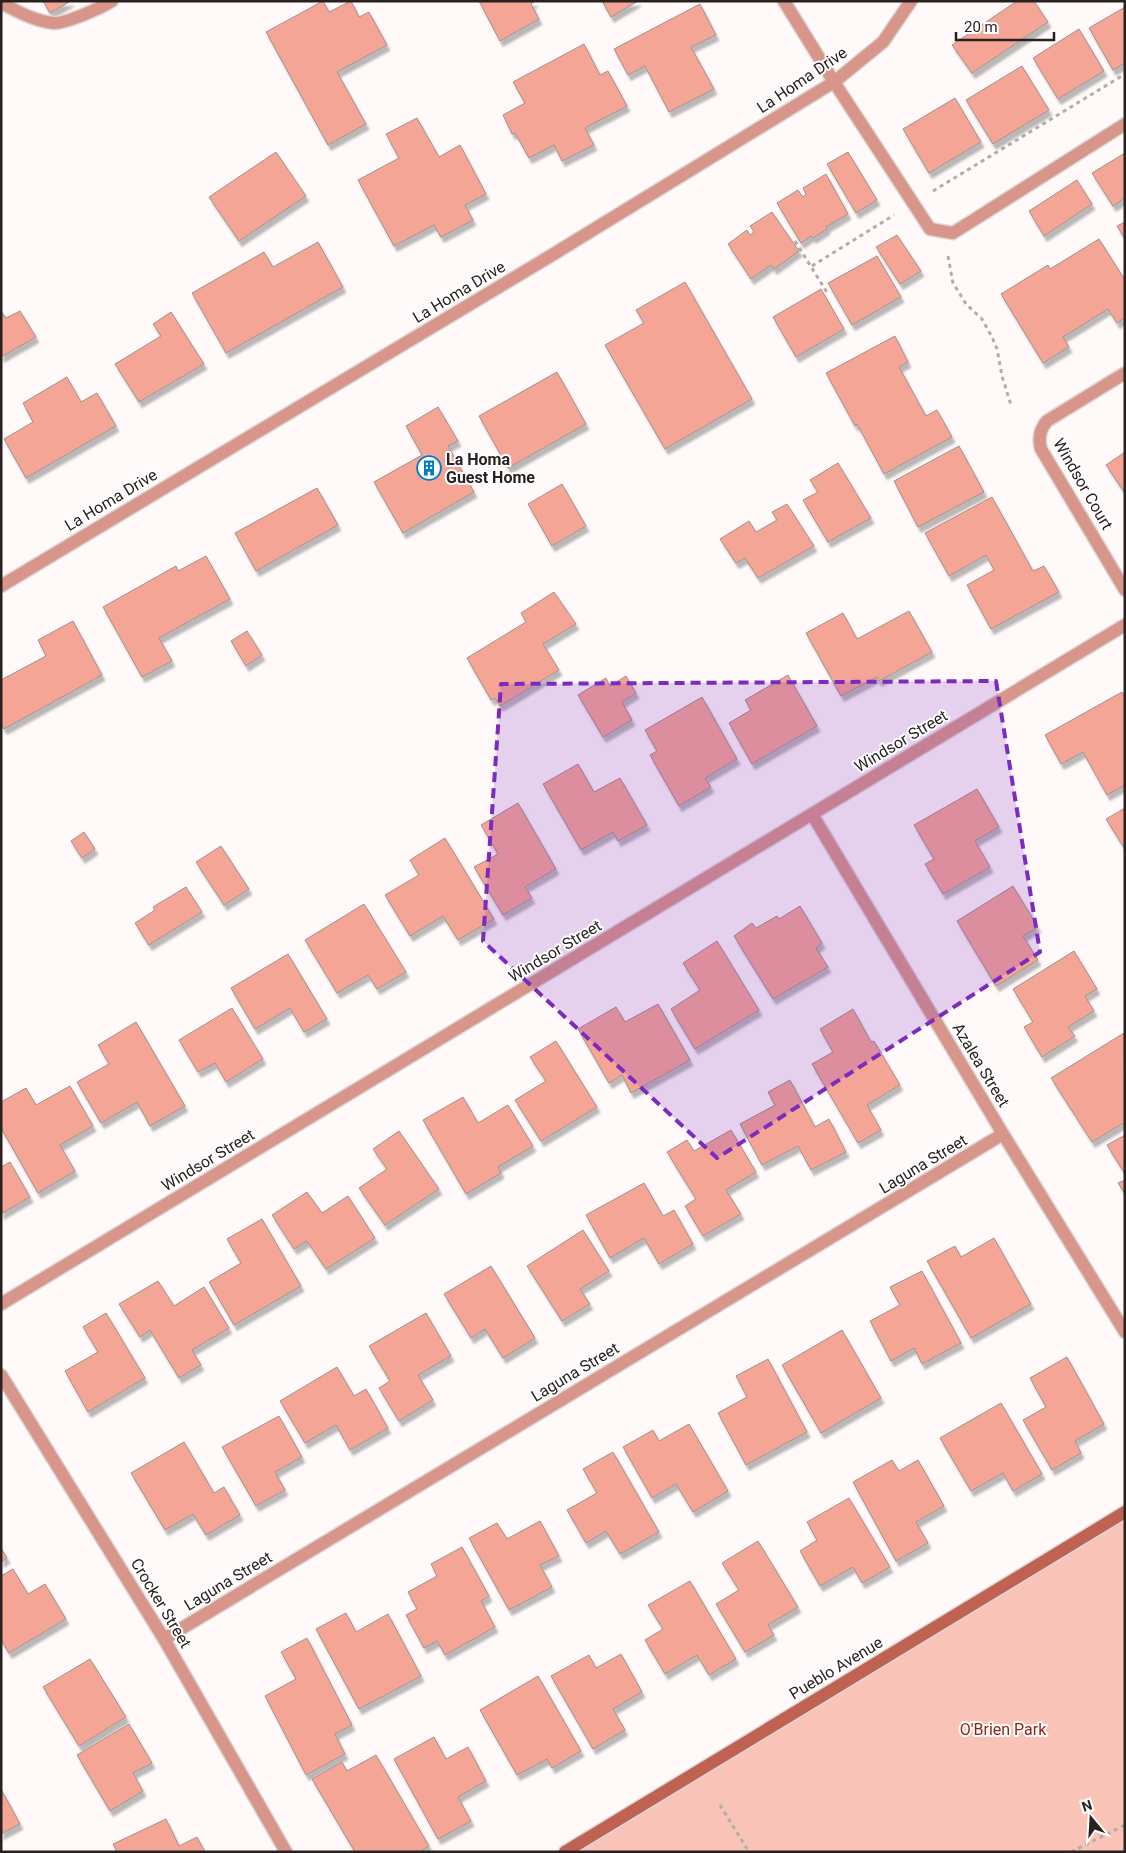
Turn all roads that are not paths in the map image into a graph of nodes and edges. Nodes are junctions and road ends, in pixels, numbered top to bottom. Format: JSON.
{"nodes":[{"id":1,"x":112,"y":1,"type":"edge"},
{"id":2,"x":784,"y":1,"type":"edge"},
{"id":3,"x":911,"y":1,"type":"edge"},
{"id":4,"x":1,"y":2,"type":"edge"},
{"id":5,"x":834,"y":82,"type":"junction"},
{"id":6,"x":1125,"y":124,"type":"edge"},
{"id":7,"x":1125,"y":373,"type":"edge"},
{"id":8,"x":1,"y":586,"type":"edge"},
{"id":9,"x":1125,"y":590,"type":"edge"},
{"id":10,"x":1125,"y":626,"type":"edge"},
{"id":11,"x":812,"y":814,"type":"junction"},
{"id":12,"x":1003,"y":1134,"type":"junction"},
{"id":13,"x":1,"y":1304,"type":"edge"},
{"id":14,"x":1125,"y":1332,"type":"edge"},
{"id":15,"x":1,"y":1375,"type":"edge"},
{"id":16,"x":1125,"y":1512,"type":"edge"},
{"id":17,"x":164,"y":1638,"type":"junction"},
{"id":18,"x":286,"y":1852,"type":"edge"},
{"id":19,"x":565,"y":1852,"type":"edge"}],
"edges":[{"from":1,"to":4,"type":"street"},
{"from":2,"to":5,"type":"street"},
{"from":3,"to":5,"type":"street","name":"La Homa Drive"},
{"from":5,"to":6,"type":"street"},
{"from":5,"to":8,"type":"street","name":"La Homa Drive"},
{"from":7,"to":9,"type":"street","name":"Windsor Court"},
{"from":10,"to":11,"type":"street","name":"Windsor Street"},
{"from":11,"to":12,"type":"street","name":"Azalea Street"},
{"from":11,"to":13,"type":"street","name":"Windsor Street"},
{"from":12,"to":14,"type":"street","name":"Azalea Street"},
{"from":12,"to":17,"type":"street","name":"Laguna Street"},
{"from":15,"to":17,"type":"street","name":"Crocker Street"},
{"from":16,"to":19,"type":"street","name":"Pueblo Avenue"},
{"from":17,"to":18,"type":"street","name":"Crocker Street"}]}
